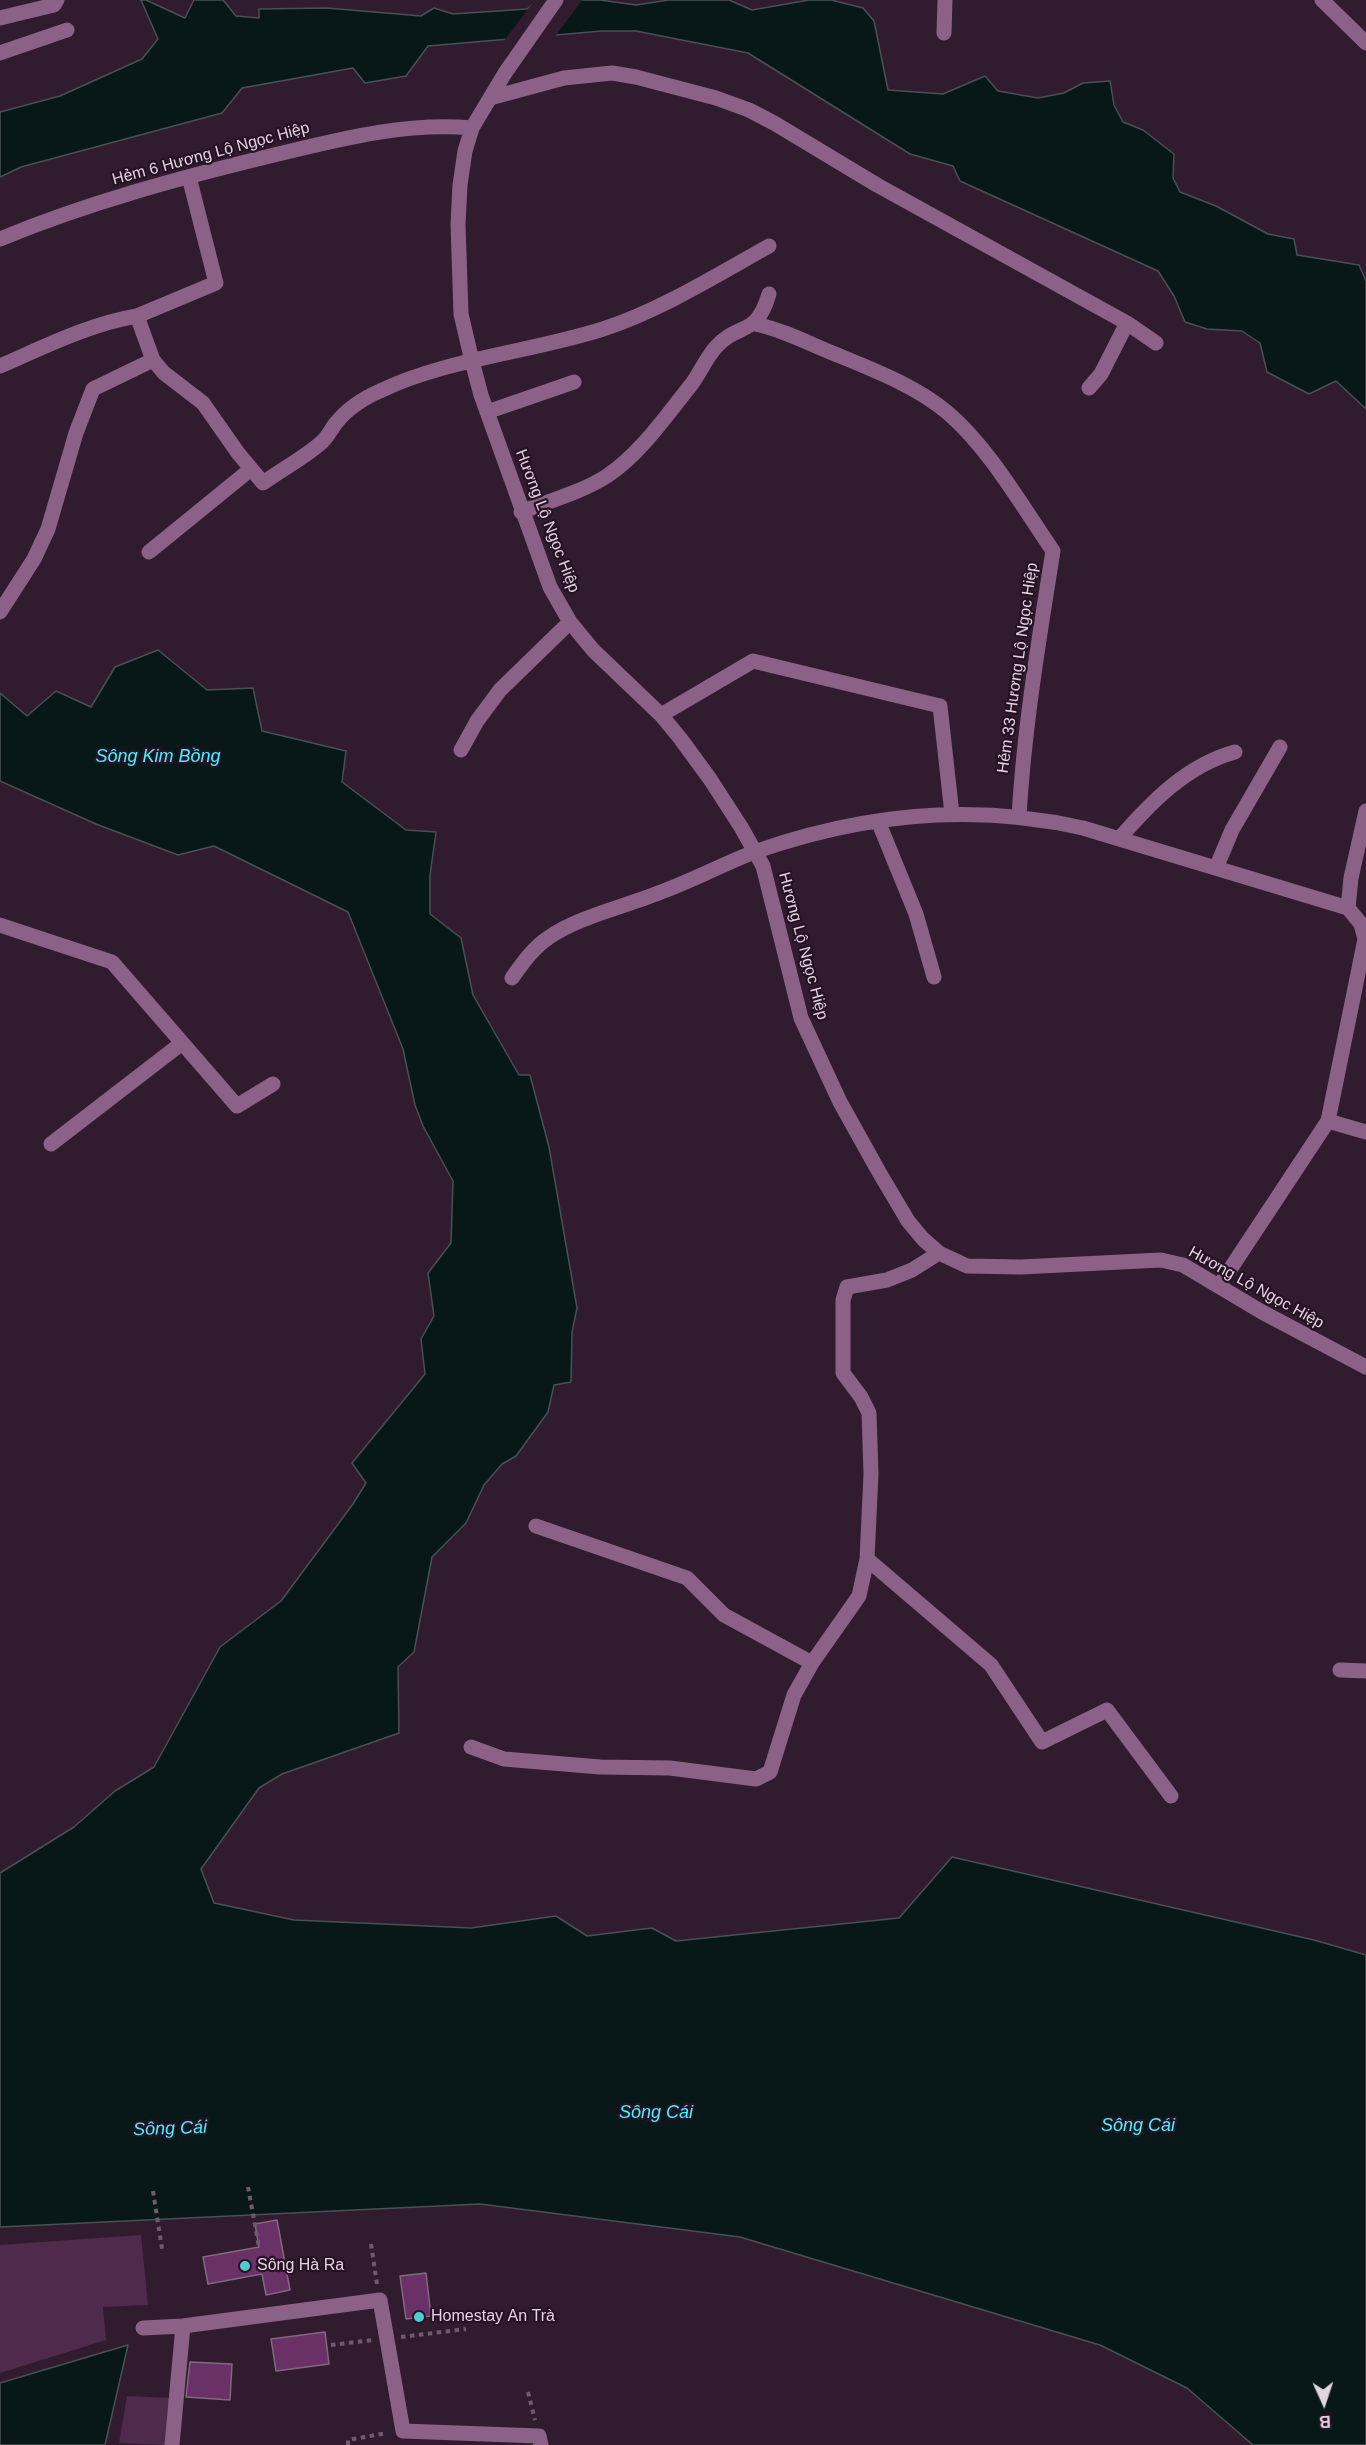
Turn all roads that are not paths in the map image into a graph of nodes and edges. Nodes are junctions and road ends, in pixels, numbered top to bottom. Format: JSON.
{"nodes":[{"id":1,"x":57,"y":0,"type":"edge"},
{"id":2,"x":556,"y":0,"type":"edge"},
{"id":3,"x":945,"y":0,"type":"edge"},
{"id":4,"x":1322,"y":0,"type":"edge"},
{"id":5,"x":0,"y":18,"type":"edge"},
{"id":6,"x":67,"y":30,"type":"dead end"},
{"id":7,"x":944,"y":33,"type":"dead end"},
{"id":8,"x":1366,"y":44,"type":"edge"},
{"id":9,"x":0,"y":53,"type":"edge"},
{"id":10,"x":490,"y":98,"type":"junction"},
{"id":11,"x":472,"y":128,"type":"junction"},
{"id":12,"x":189,"y":177,"type":"junction"},
{"id":13,"x":0,"y":238,"type":"edge"},
{"id":14,"x":769,"y":246,"type":"dead end"},
{"id":15,"x":769,"y":294,"type":"dead end"},
{"id":16,"x":137,"y":316,"type":"junction"},
{"id":17,"x":1127,"y":323,"type":"junction"},
{"id":18,"x":754,"y":324,"type":"junction"},
{"id":19,"x":1156,"y":343,"type":"dead end"},
{"id":20,"x":153,"y":360,"type":"junction"},
{"id":21,"x":472,"y":361,"type":"junction"},
{"id":22,"x":0,"y":366,"type":"edge"},
{"id":23,"x":574,"y":382,"type":"dead end"},
{"id":24,"x":1089,"y":388,"type":"dead end"},
{"id":25,"x":487,"y":412,"type":"junction"},
{"id":26,"x":251,"y":469,"type":"junction"},
{"id":27,"x":522,"y":512,"type":"junction"},
{"id":28,"x":149,"y":552,"type":"dead end"},
{"id":29,"x":0,"y":612,"type":"edge"},
{"id":30,"x":570,"y":622,"type":"junction"},
{"id":31,"x":661,"y":715,"type":"junction"},
{"id":32,"x":1281,"y":747,"type":"dead end"},
{"id":33,"x":461,"y":750,"type":"dead end"},
{"id":34,"x":1235,"y":752,"type":"dead end"},
{"id":35,"x":1366,"y":811,"type":"edge"},
{"id":36,"x":952,"y":814,"type":"junction"},
{"id":37,"x":1019,"y":817,"type":"junction"},
{"id":38,"x":878,"y":821,"type":"junction"},
{"id":39,"x":1119,"y":839,"type":"junction"},
{"id":40,"x":755,"y":852,"type":"junction"},
{"id":41,"x":1216,"y":868,"type":"junction"},
{"id":42,"x":1359,"y":878,"type":"edge"},
{"id":43,"x":1348,"y":908,"type":"junction"},
{"id":44,"x":0,"y":925,"type":"edge"},
{"id":45,"x":934,"y":977,"type":"dead end"},
{"id":46,"x":512,"y":978,"type":"dead end"},
{"id":47,"x":182,"y":1043,"type":"junction"},
{"id":48,"x":273,"y":1084,"type":"dead end"},
{"id":49,"x":1328,"y":1121,"type":"junction"},
{"id":50,"x":1366,"y":1132,"type":"edge"},
{"id":51,"x":51,"y":1144,"type":"dead end"},
{"id":52,"x":939,"y":1253,"type":"junction"},
{"id":53,"x":1219,"y":1286,"type":"junction"},
{"id":54,"x":1366,"y":1367,"type":"edge"},
{"id":55,"x":536,"y":1526,"type":"dead end"},
{"id":56,"x":867,"y":1559,"type":"junction"},
{"id":57,"x":812,"y":1663,"type":"junction"},
{"id":58,"x":1340,"y":1670,"type":"dead end"},
{"id":59,"x":1366,"y":1671,"type":"edge"},
{"id":60,"x":471,"y":1747,"type":"dead end"},
{"id":61,"x":1171,"y":1796,"type":"dead end"},
{"id":62,"x":183,"y":2326,"type":"junction"},
{"id":63,"x":143,"y":2328,"type":"dead end"},
{"id":64,"x":540,"y":2440,"type":"edge"},
{"id":65,"x":172,"y":2445,"type":"edge"}],
"edges":[{"from":1,"to":5,"type":"street"},
{"from":2,"to":10,"type":"street","name":"Hương Lộ Ngọc Hiệp"},
{"from":3,"to":7,"type":"street"},
{"from":4,"to":8,"type":"street"},
{"from":6,"to":9,"type":"street"},
{"from":10,"to":11,"type":"street","name":"Hương Lộ Ngọc Hiệp"},
{"from":10,"to":17,"type":"street"},
{"from":11,"to":12,"type":"street","name":"Hẻm 6 Hương Lộ Ngọc Hiệp"},
{"from":11,"to":21,"type":"street","name":"Hương Lộ Ngọc Hiệp"},
{"from":12,"to":13,"type":"street","name":"Hẻm 6 Hương Lộ Ngọc Hiệp"},
{"from":12,"to":16,"type":"street"},
{"from":14,"to":21,"type":"street"},
{"from":15,"to":18,"type":"street"},
{"from":16,"to":20,"type":"street"},
{"from":16,"to":22,"type":"street"},
{"from":17,"to":19,"type":"street"},
{"from":17,"to":24,"type":"street"},
{"from":18,"to":27,"type":"street"},
{"from":18,"to":37,"type":"street","name":"Hẻm 33 Hương Lộ Ngọc Hiệp"},
{"from":20,"to":26,"type":"street"},
{"from":20,"to":29,"type":"street"},
{"from":21,"to":25,"type":"street","name":"Hương Lộ Ngọc Hiệp"},
{"from":21,"to":26,"type":"street"},
{"from":23,"to":25,"type":"street"},
{"from":25,"to":27,"type":"street","name":"Hương Lộ Ngọc Hiệp"},
{"from":26,"to":28,"type":"street"},
{"from":27,"to":30,"type":"street","name":"Hương Lộ Ngọc Hiệp"},
{"from":30,"to":31,"type":"street","name":"Hương Lộ Ngọc Hiệp"},
{"from":30,"to":33,"type":"street"},
{"from":31,"to":36,"type":"street"},
{"from":31,"to":40,"type":"street","name":"Hương Lộ Ngọc Hiệp"},
{"from":32,"to":41,"type":"street"},
{"from":34,"to":39,"type":"street"},
{"from":35,"to":42,"type":"street"},
{"from":36,"to":37,"type":"street"},
{"from":36,"to":38,"type":"street"},
{"from":37,"to":39,"type":"street"},
{"from":38,"to":40,"type":"street"},
{"from":38,"to":45,"type":"street"},
{"from":39,"to":41,"type":"street"},
{"from":40,"to":46,"type":"street"},
{"from":40,"to":52,"type":"street","name":"Hương Lộ Ngọc Hiệp"},
{"from":41,"to":43,"type":"street"},
{"from":42,"to":43,"type":"street"},
{"from":43,"to":49,"type":"street"},
{"from":44,"to":47,"type":"street"},
{"from":47,"to":48,"type":"street"},
{"from":47,"to":51,"type":"street"},
{"from":49,"to":50,"type":"street"},
{"from":49,"to":53,"type":"street"},
{"from":52,"to":53,"type":"street","name":"Hương Lộ Ngọc Hiệp"},
{"from":52,"to":56,"type":"street"},
{"from":53,"to":54,"type":"street","name":"Hương Lộ Ngọc Hiệp"},
{"from":55,"to":57,"type":"street"},
{"from":56,"to":57,"type":"street"},
{"from":56,"to":61,"type":"street"},
{"from":57,"to":60,"type":"street"},
{"from":58,"to":59,"type":"street"},
{"from":62,"to":63,"type":"street"},
{"from":62,"to":64,"type":"street"},
{"from":62,"to":65,"type":"street"}]}
